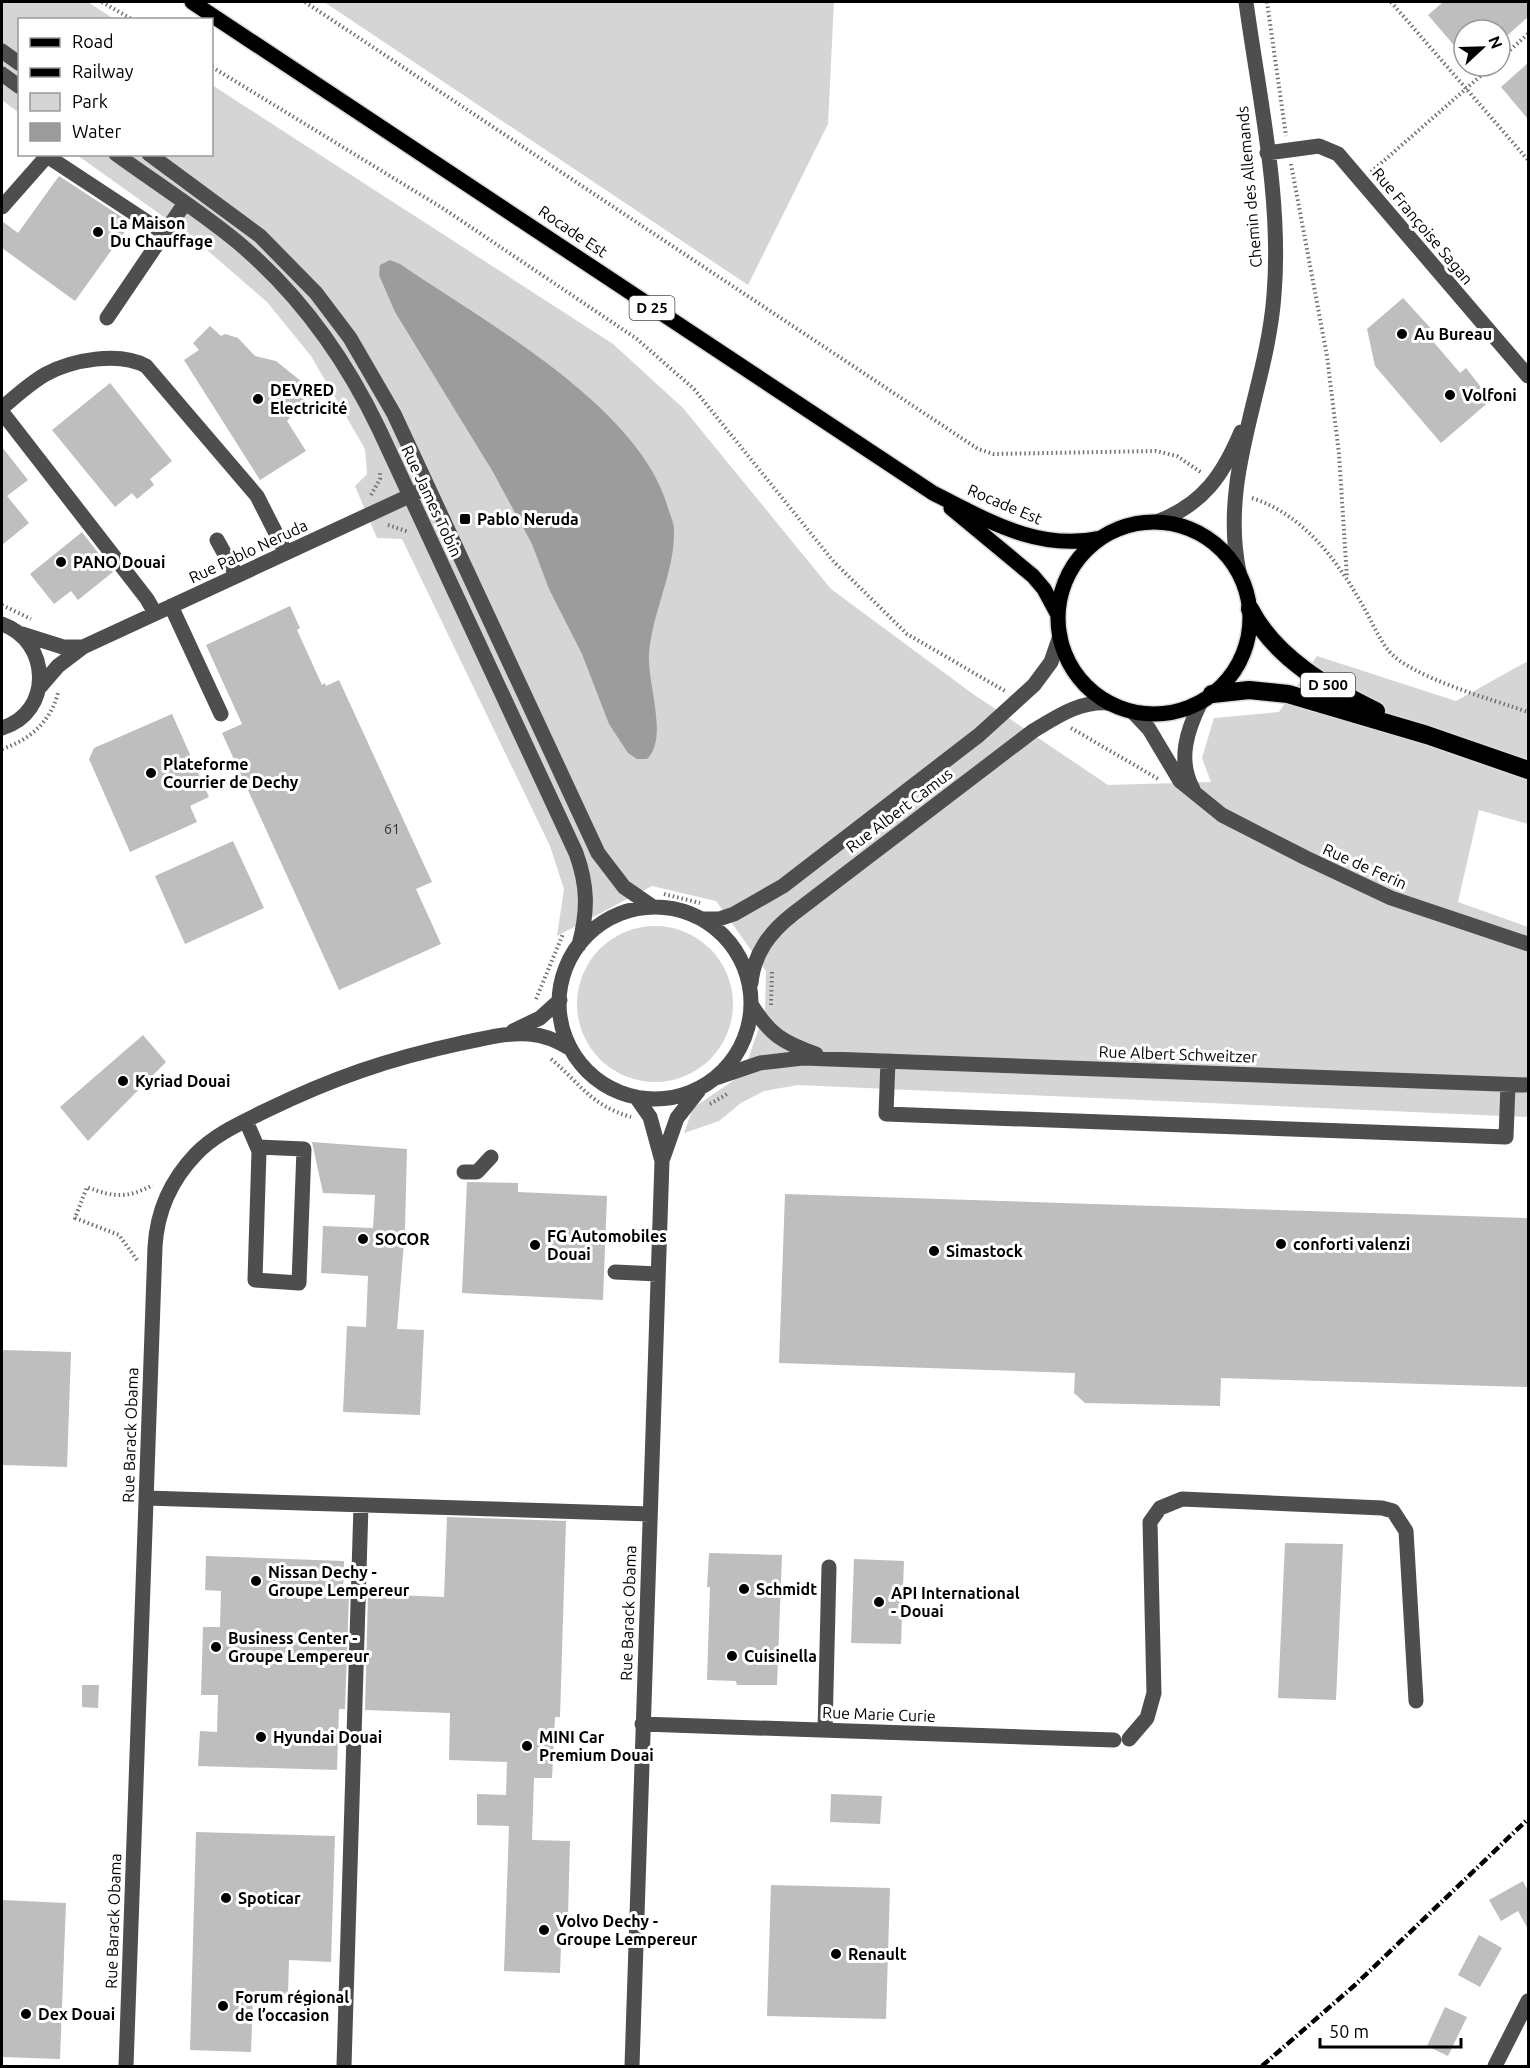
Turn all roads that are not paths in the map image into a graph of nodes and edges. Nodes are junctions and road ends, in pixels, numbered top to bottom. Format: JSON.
{"nodes":[{"id":1,"x":192,"y":2,"type":"edge"},
{"id":2,"x":1246,"y":2,"type":"edge"},
{"id":3,"x":2,"y":51,"type":"edge"},
{"id":4,"x":18,"y":63,"type":"edge"},
{"id":5,"x":2,"y":74,"type":"edge"},
{"id":6,"x":18,"y":86,"type":"edge"},
{"id":7,"x":1267,"y":153,"type":"junction"},
{"id":8,"x":119,"y":156,"type":"edge"},
{"id":9,"x":152,"y":156,"type":"edge"},
{"id":10,"x":185,"y":203,"type":"junction"},
{"id":11,"x":2,"y":207,"type":"edge"},
{"id":12,"x":164,"y":233,"type":"junction"},
{"id":13,"x":107,"y":318,"type":"dead end"},
{"id":14,"x":1528,"y":376,"type":"edge"},
{"id":15,"x":1252,"y":405,"type":"junction"},
{"id":16,"x":2,"y":410,"type":"edge"},
{"id":17,"x":428,"y":488,"type":"junction"},
{"id":18,"x":933,"y":493,"type":"junction"},
{"id":19,"x":410,"y":496,"type":"junction"},
{"id":20,"x":1160,"y":522,"type":"junction"},
{"id":21,"x":1101,"y":538,"type":"junction"},
{"id":22,"x":217,"y":540,"type":"dead end"},
{"id":23,"x":286,"y":553,"type":"junction"},
{"id":24,"x":1239,"y":572,"type":"junction"},
{"id":25,"x":237,"y":576,"type":"junction"},
{"id":26,"x":171,"y":606,"type":"junction"},
{"id":27,"x":1250,"y":609,"type":"junction"},
{"id":28,"x":155,"y":613,"type":"junction"},
{"id":29,"x":1058,"y":616,"type":"junction"},
{"id":30,"x":2,"y":624,"type":"edge"},
{"id":31,"x":20,"y":634,"type":"junction"},
{"id":32,"x":1060,"y":636,"type":"junction"},
{"id":33,"x":83,"y":646,"type":"junction"},
{"id":34,"x":39,"y":688,"type":"junction"},
{"id":35,"x":1207,"y":698,"type":"junction"},
{"id":36,"x":1109,"y":702,"type":"junction"},
{"id":37,"x":1134,"y":712,"type":"junction"},
{"id":38,"x":221,"y":714,"type":"dead end"},
{"id":39,"x":2,"y":728,"type":"edge"},
{"id":40,"x":1427,"y":735,"type":"junction"},
{"id":41,"x":1528,"y":770,"type":"edge"},
{"id":42,"x":1192,"y":792,"type":"junction"},
{"id":43,"x":657,"y":900,"type":"junction"},
{"id":44,"x":702,"y":912,"type":"junction"},
{"id":45,"x":1528,"y":944,"type":"edge"},
{"id":46,"x":579,"y":945,"type":"junction"},
{"id":47,"x":751,"y":997,"type":"junction"},
{"id":48,"x":560,"y":1000,"type":"junction"},
{"id":49,"x":508,"y":1034,"type":"junction"},
{"id":50,"x":571,"y":1049,"type":"junction"},
{"id":51,"x":827,"y":1058,"type":"junction"},
{"id":52,"x":888,"y":1061,"type":"junction"},
{"id":53,"x":709,"y":1082,"type":"junction"},
{"id":54,"x":1508,"y":1085,"type":"junction"},
{"id":55,"x":1528,"y":1085,"type":"edge"},
{"id":56,"x":636,"y":1097,"type":"junction"},
{"id":57,"x":246,"y":1121,"type":"junction"},
{"id":58,"x":258,"y":1146,"type":"junction"},
{"id":59,"x":491,"y":1157,"type":"dead end"},
{"id":60,"x":662,"y":1161,"type":"junction"},
{"id":61,"x":464,"y":1172,"type":"dead end"},
{"id":62,"x":615,"y":1272,"type":"dead end"},
{"id":63,"x":658,"y":1274,"type":"junction"},
{"id":64,"x":146,"y":1498,"type":"junction"},
{"id":65,"x":361,"y":1505,"type":"junction"},
{"id":66,"x":650,"y":1514,"type":"junction"},
{"id":67,"x":829,"y":1567,"type":"dead end"},
{"id":68,"x":1416,"y":1701,"type":"dead end"},
{"id":69,"x":642,"y":1724,"type":"junction"},
{"id":70,"x":825,"y":1730,"type":"junction"},
{"id":71,"x":1528,"y":2001,"type":"edge"},
{"id":72,"x":126,"y":2067,"type":"edge"},
{"id":73,"x":344,"y":2067,"type":"edge"},
{"id":74,"x":632,"y":2067,"type":"edge"},
{"id":75,"x":1495,"y":2067,"type":"edge"}],
"edges":[{"from":1,"to":18,"type":"main road","name":"Rocade Est","number":"D 25"},
{"from":2,"to":7,"type":"street","name":"Chemin des Allemands"},
{"from":3,"to":4,"type":"street"},
{"from":5,"to":6,"type":"street"},
{"from":7,"to":14,"type":"street","name":"Rue Françoise Sagan"},
{"from":7,"to":15,"type":"street","name":"Chemin des Allemands"},
{"from":8,"to":10,"type":"street","name":"Rue James Tobin"},
{"from":9,"to":17,"type":"street","name":"Rue James Tobin"},
{"from":10,"to":12,"type":"street"},
{"from":10,"to":19,"type":"street","name":"Rue James Tobin"},
{"from":11,"to":12,"type":"street"},
{"from":12,"to":13,"type":"street"},
{"from":15,"to":20,"type":"street","name":"Chemin des Allemands"},
{"from":15,"to":24,"type":"street","name":"Chemin des Allemands"},
{"from":16,"to":23,"type":"street"},
{"from":16,"to":28,"type":"street"},
{"from":17,"to":19,"type":"street","name":"Rue Pablo Neruda"},
{"from":17,"to":43,"type":"street","name":"Rue James Tobin"},
{"from":18,"to":21,"type":"main road","name":"Rocade Est","number":"D 25"},
{"from":18,"to":29,"type":"main road","name":"Rocade Est","number":"D 25"},
{"from":19,"to":23,"type":"street","name":"Rue Pablo Neruda"},
{"from":19,"to":46,"type":"street","name":"Rue James Tobin"},
{"from":20,"to":21,"type":"main road"},
{"from":20,"to":24,"type":"main road"},
{"from":21,"to":29,"type":"main road"},
{"from":22,"to":25,"type":"street"},
{"from":23,"to":25,"type":"street","name":"Rue Pablo Neruda"},
{"from":24,"to":27,"type":"main road"},
{"from":25,"to":26,"type":"street","name":"Rue Pablo Neruda"},
{"from":26,"to":28,"type":"street","name":"Rue Pablo Neruda"},
{"from":26,"to":38,"type":"street"},
{"from":27,"to":35,"type":"main road"},
{"from":27,"to":40,"type":"highway","number":"D 500"},
{"from":28,"to":33,"type":"street","name":"Rue Pablo Neruda"},
{"from":29,"to":32,"type":"main road"},
{"from":30,"to":31,"type":"street","name":"Rue Pablo Neruda"},
{"from":31,"to":33,"type":"street","name":"Rue Pablo Neruda"},
{"from":31,"to":34,"type":"street","name":"Rue Pablo Neruda"},
{"from":32,"to":36,"type":"main road"},
{"from":32,"to":44,"type":"street","name":"Rue Albert Camus"},
{"from":33,"to":34,"type":"street","name":"Rue Pablo Neruda"},
{"from":34,"to":39,"type":"street","name":"Rue Pablo Neruda"},
{"from":35,"to":37,"type":"main road"},
{"from":35,"to":40,"type":"highway","number":"D 500"},
{"from":35,"to":42,"type":"street"},
{"from":36,"to":37,"type":"main road"},
{"from":36,"to":47,"type":"street","name":"Rue Albert Camus"},
{"from":37,"to":42,"type":"street","name":"Rue de Ferin"},
{"from":40,"to":41,"type":"highway","number":"D 500"},
{"from":42,"to":45,"type":"street","name":"Rue de Ferin"},
{"from":43,"to":44,"type":"street"},
{"from":43,"to":46,"type":"street"},
{"from":44,"to":47,"type":"street"},
{"from":46,"to":48,"type":"street"},
{"from":47,"to":51,"type":"street","name":"Rue Albert Schweitzer"},
{"from":47,"to":53,"type":"street"},
{"from":48,"to":49,"type":"street","name":"Rue Barack Obama"},
{"from":48,"to":50,"type":"street"},
{"from":49,"to":50,"type":"street","name":"Rue Barack Obama"},
{"from":49,"to":57,"type":"street","name":"Rue Barack Obama"},
{"from":50,"to":56,"type":"street"},
{"from":51,"to":52,"type":"street","name":"Rue Albert Schweitzer"},
{"from":51,"to":53,"type":"street","name":"Rue Albert Schweitzer"},
{"from":52,"to":54,"type":"street","name":"Rue Albert Schweitzer"},
{"from":52,"to":54,"type":"street"},
{"from":53,"to":56,"type":"street"},
{"from":53,"to":60,"type":"street","name":"Rue Barack Obama"},
{"from":54,"to":55,"type":"street","name":"Rue Albert Schweitzer"},
{"from":56,"to":60,"type":"street","name":"Rue Barack Obama"},
{"from":57,"to":58,"type":"street"},
{"from":57,"to":64,"type":"street","name":"Rue Barack Obama"},
{"from":58,"to":58,"type":"street"},
{"from":59,"to":61,"type":"street"},
{"from":60,"to":63,"type":"street","name":"Rue Barack Obama"},
{"from":62,"to":63,"type":"street"},
{"from":63,"to":66,"type":"street","name":"Rue Barack Obama"},
{"from":64,"to":65,"type":"street"},
{"from":64,"to":72,"type":"street","name":"Rue Barack Obama"},
{"from":65,"to":66,"type":"street"},
{"from":65,"to":73,"type":"street"},
{"from":66,"to":69,"type":"street","name":"Rue Barack Obama"},
{"from":67,"to":70,"type":"street"},
{"from":68,"to":70,"type":"street","name":"Rue Marie Curie"},
{"from":69,"to":70,"type":"street","name":"Rue Marie Curie"},
{"from":69,"to":74,"type":"street","name":"Rue Barack Obama"},
{"from":71,"to":75,"type":"street"}]}
